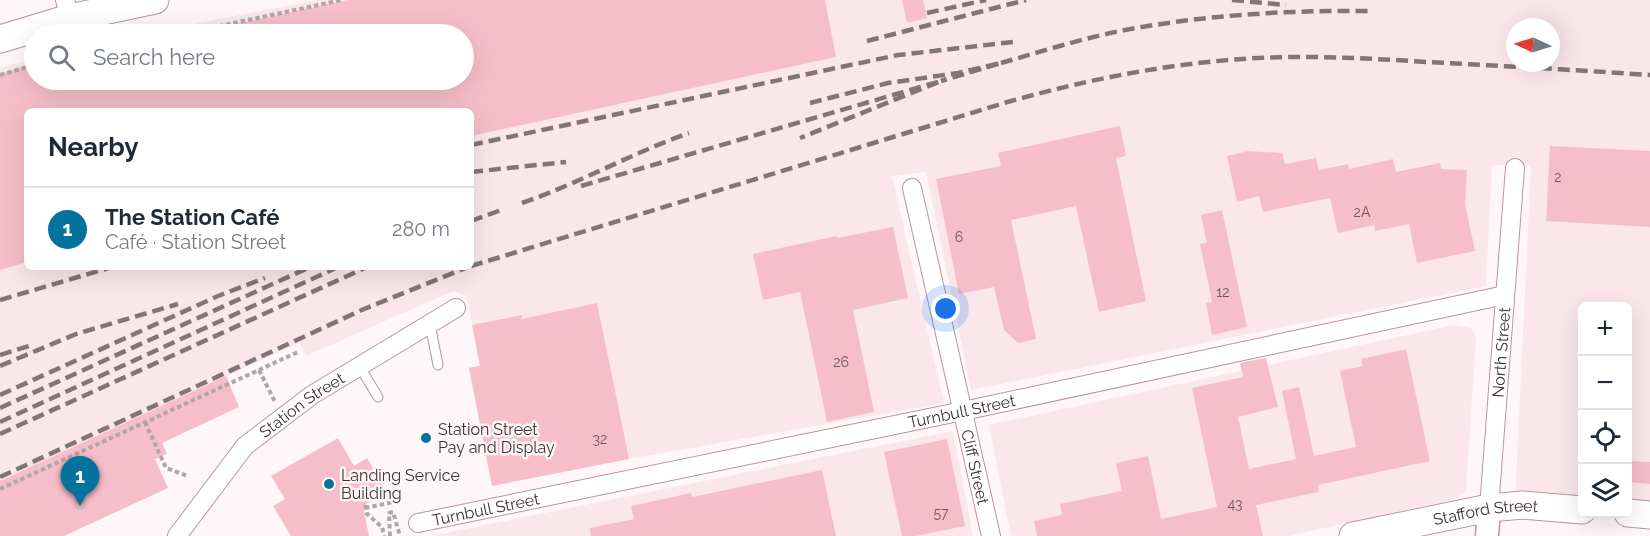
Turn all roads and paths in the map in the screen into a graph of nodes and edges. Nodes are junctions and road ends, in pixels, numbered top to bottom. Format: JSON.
{"nodes":[{"id":1,"x":155,"y":0,"type":"edge"},
{"id":2,"x":342,"y":0,"type":"edge"},
{"id":3,"x":69,"y":15,"type":"edge"},
{"id":4,"x":43,"y":24,"type":"edge"},
{"id":5,"x":229,"y":24,"type":"edge"},
{"id":6,"x":24,"y":31,"type":"edge"},
{"id":7,"x":0,"y":39,"type":"edge"},
{"id":8,"x":24,"y":68,"type":"edge"},
{"id":9,"x":0,"y":75,"type":"edge"},
{"id":10,"x":1515,"y":168,"type":"dead end"},
{"id":11,"x":912,"y":188,"type":"dead end"},
{"id":12,"x":1505,"y":295,"type":"junction"},
{"id":13,"x":456,"y":308,"type":"dead end"},
{"id":14,"x":430,"y":324,"type":"junction"},
{"id":15,"x":298,"y":352,"type":"dead end"},
{"id":16,"x":438,"y":365,"type":"dead end"},
{"id":17,"x":360,"y":367,"type":"junction"},
{"id":18,"x":259,"y":370,"type":"junction"},
{"id":19,"x":378,"y":397,"type":"dead end"},
{"id":20,"x":963,"y":411,"type":"junction"},
{"id":21,"x":282,"y":416,"type":"junction"},
{"id":22,"x":145,"y":422,"type":"junction"},
{"id":23,"x":188,"y":476,"type":"dead end"},
{"id":24,"x":0,"y":489,"type":"edge"},
{"id":25,"x":392,"y":494,"type":"dead end"},
{"id":26,"x":1489,"y":508,"type":"junction"},
{"id":27,"x":1578,"y":510,"type":"edge"},
{"id":28,"x":1632,"y":513,"type":"edge"},
{"id":29,"x":1650,"y":515,"type":"edge"},
{"id":30,"x":418,"y":523,"type":"dead end"},
{"id":31,"x":177,"y":536,"type":"edge"},
{"id":32,"x":384,"y":536,"type":"edge"},
{"id":33,"x":390,"y":536,"type":"edge"},
{"id":34,"x":400,"y":536,"type":"edge"},
{"id":35,"x":991,"y":536,"type":"edge"},
{"id":36,"x":1353,"y":536,"type":"edge"},
{"id":37,"x":1487,"y":536,"type":"edge"}],
"edges":[{"from":1,"to":3,"type":"main road"},
{"from":2,"to":5,"type":"path"},
{"from":3,"to":4,"type":"main road"},
{"from":6,"to":7,"type":"main road"},
{"from":8,"to":9,"type":"path"},
{"from":10,"to":12,"type":"street","name":"North Street"},
{"from":11,"to":20,"type":"street","name":"Cliff Street"},
{"from":12,"to":20,"type":"street","name":"Turnbull Street"},
{"from":12,"to":26,"type":"street","name":"North Street"},
{"from":13,"to":14,"type":"street","name":"Station Street"},
{"from":14,"to":16,"type":"lane"},
{"from":14,"to":17,"type":"street","name":"Station Street"},
{"from":15,"to":18,"type":"path"},
{"from":17,"to":19,"type":"lane"},
{"from":17,"to":21,"type":"street","name":"Station Street"},
{"from":18,"to":21,"type":"path"},
{"from":18,"to":22,"type":"path"},
{"from":20,"to":30,"type":"street","name":"Turnbull Street"},
{"from":20,"to":35,"type":"street","name":"Cliff Street"},
{"from":21,"to":31,"type":"street","name":"Station Street"},
{"from":22,"to":23,"type":"path"},
{"from":22,"to":24,"type":"path"},
{"from":25,"to":32,"type":"path"},
{"from":26,"to":27,"type":"main road","name":"Stafford Street"},
{"from":26,"to":36,"type":"main road","name":"Stafford Street"},
{"from":26,"to":37,"type":"street","name":"North Street"},
{"from":28,"to":29,"type":"main road"},
{"from":33,"to":34,"type":"path"}]}
